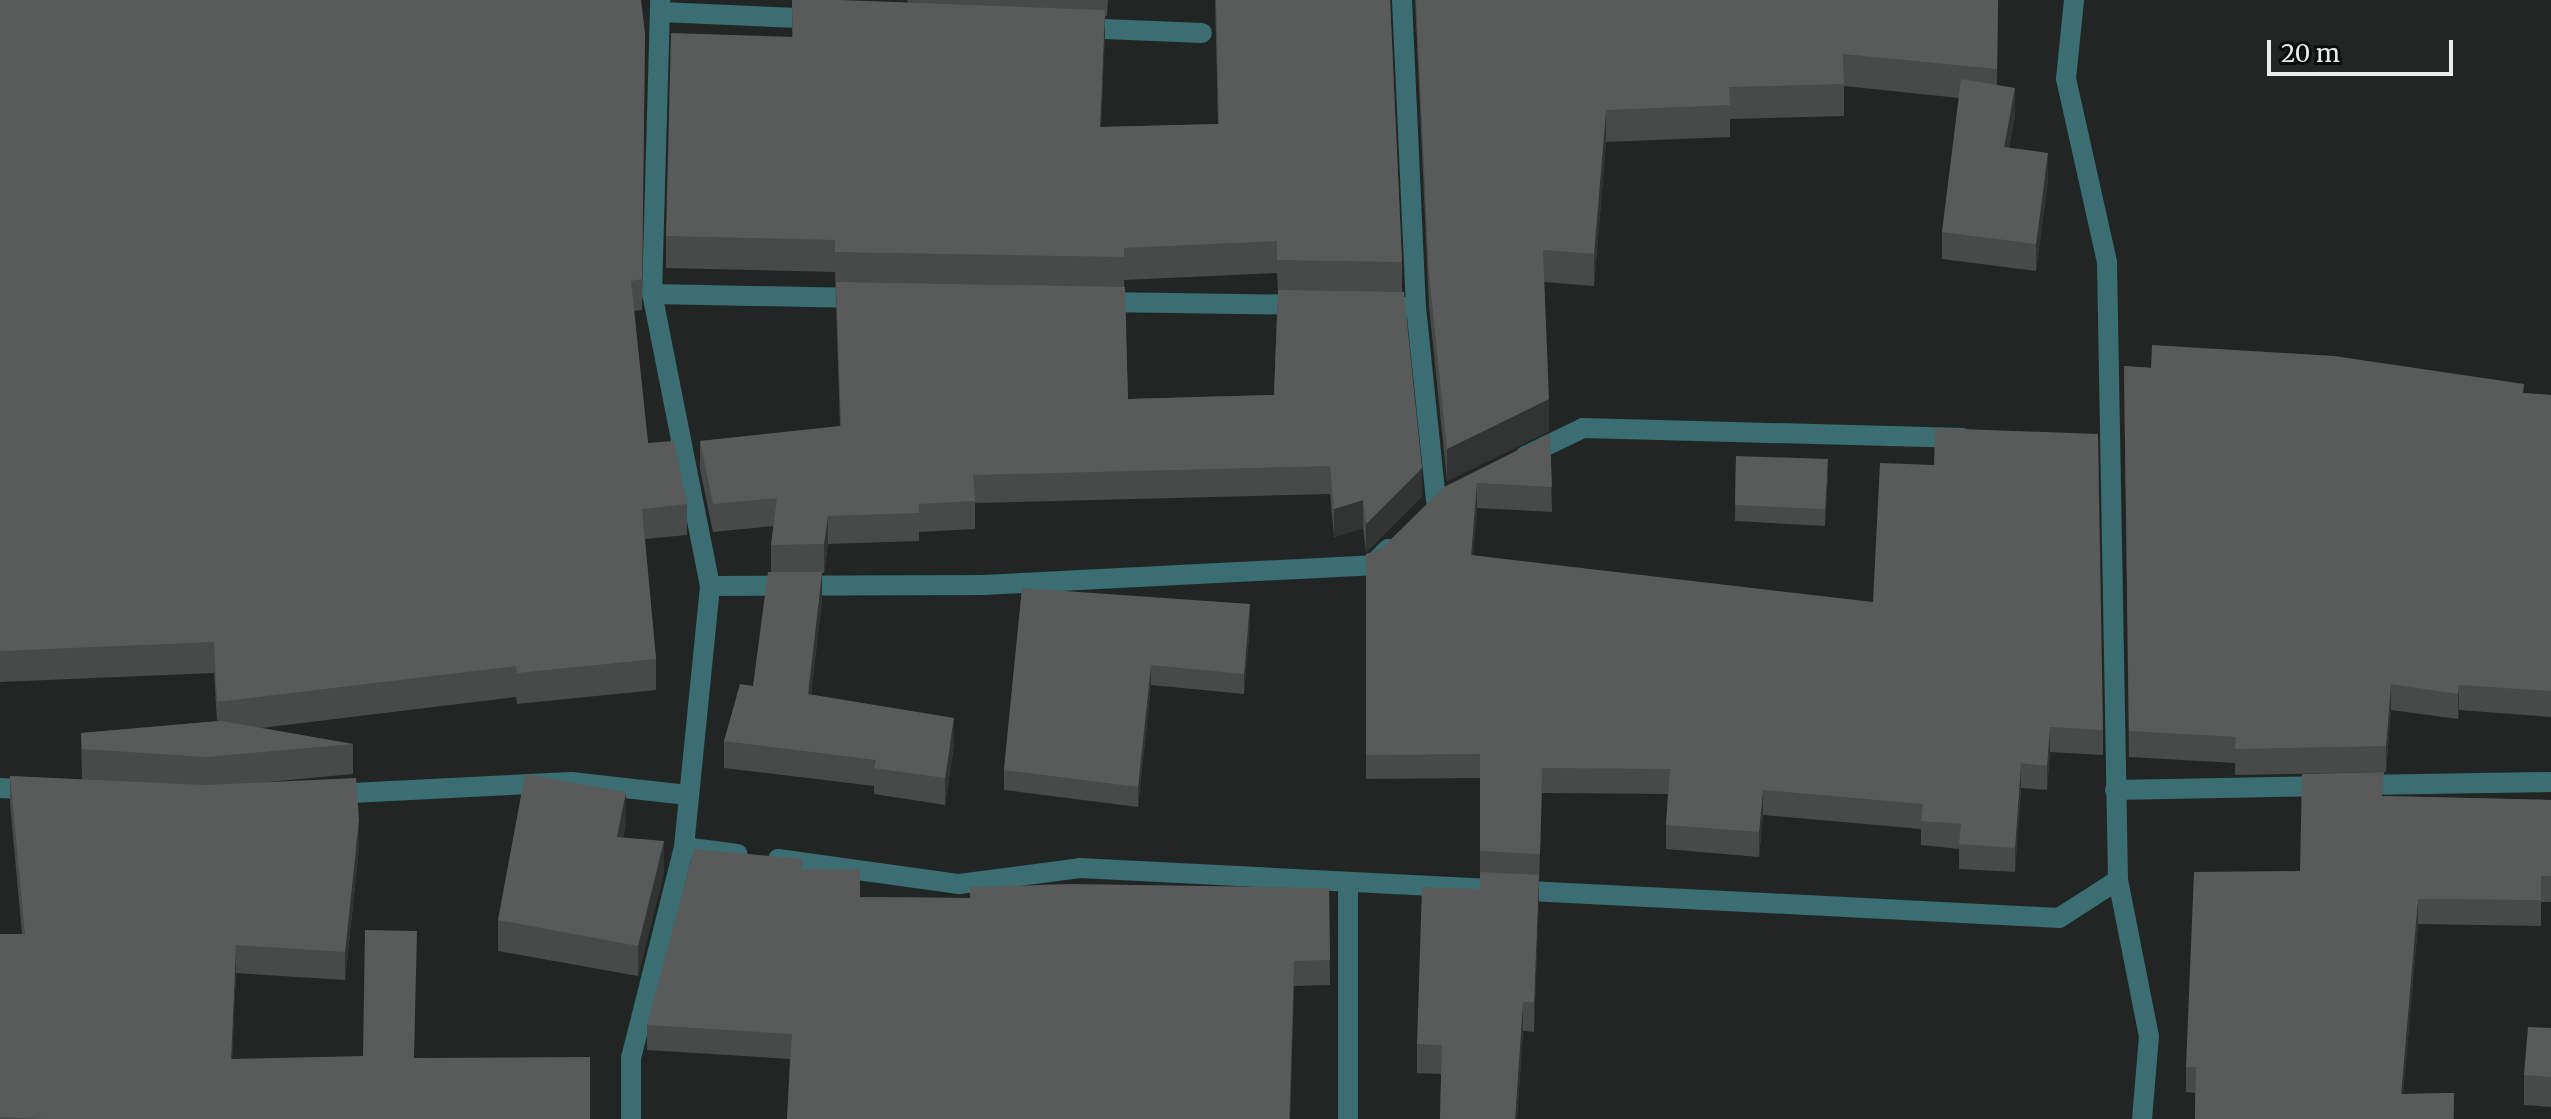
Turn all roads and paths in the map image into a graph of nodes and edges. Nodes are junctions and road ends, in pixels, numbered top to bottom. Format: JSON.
{"nodes":[{"id":1,"x":1402,"y":0,"type":"edge"},
{"id":2,"x":2074,"y":0,"type":"edge"},
{"id":3,"x":660,"y":6,"type":"edge"},
{"id":4,"x":851,"y":20,"type":"edge"},
{"id":5,"x":1058,"y":28,"type":"edge"},
{"id":6,"x":1202,"y":33,"type":"dead end"},
{"id":7,"x":652,"y":294,"type":"junction"},
{"id":8,"x":891,"y":298,"type":"edge"},
{"id":9,"x":1082,"y":301,"type":"edge"},
{"id":10,"x":1320,"y":306,"type":"edge"},
{"id":11,"x":1352,"y":306,"type":"edge"},
{"id":12,"x":1416,"y":307,"type":"junction"},
{"id":13,"x":1979,"y":439,"type":"edge"},
{"id":14,"x":1503,"y":468,"type":"edge"},
{"id":15,"x":1463,"y":487,"type":"edge"},
{"id":16,"x":1436,"y":501,"type":"junction"},
{"id":17,"x":710,"y":586,"type":"junction"},
{"id":18,"x":2551,"y":782,"type":"edge"},
{"id":19,"x":0,"y":788,"type":"edge"},
{"id":20,"x":2115,"y":790,"type":"junction"},
{"id":21,"x":63,"y":792,"type":"edge"},
{"id":22,"x":301,"y":795,"type":"edge"},
{"id":23,"x":687,"y":795,"type":"junction"},
{"id":24,"x":684,"y":847,"type":"junction"},
{"id":25,"x":2118,"y":880,"type":"junction"},
{"id":26,"x":1348,"y":882,"type":"junction"},
{"id":27,"x":631,"y":1119,"type":"edge"},
{"id":28,"x":1348,"y":1119,"type":"edge"},
{"id":29,"x":2142,"y":1119,"type":"edge"}],
"edges":[{"from":1,"to":12,"type":"street"},
{"from":2,"to":20,"type":"street"},
{"from":3,"to":4,"type":"street"},
{"from":3,"to":7,"type":"street"},
{"from":5,"to":6,"type":"street"},
{"from":7,"to":8,"type":"street"},
{"from":7,"to":17,"type":"street"},
{"from":9,"to":10,"type":"street"},
{"from":11,"to":12,"type":"street"},
{"from":12,"to":16,"type":"street"},
{"from":13,"to":14,"type":"street"},
{"from":15,"to":16,"type":"street"},
{"from":16,"to":17,"type":"street"},
{"from":17,"to":23,"type":"street"},
{"from":18,"to":20,"type":"street"},
{"from":19,"to":21,"type":"street"},
{"from":20,"to":25,"type":"street"},
{"from":22,"to":23,"type":"street"},
{"from":23,"to":24,"type":"street"},
{"from":24,"to":26,"type":"street"},
{"from":24,"to":27,"type":"street"},
{"from":25,"to":26,"type":"street"},
{"from":25,"to":29,"type":"street"},
{"from":26,"to":28,"type":"street"}]}
